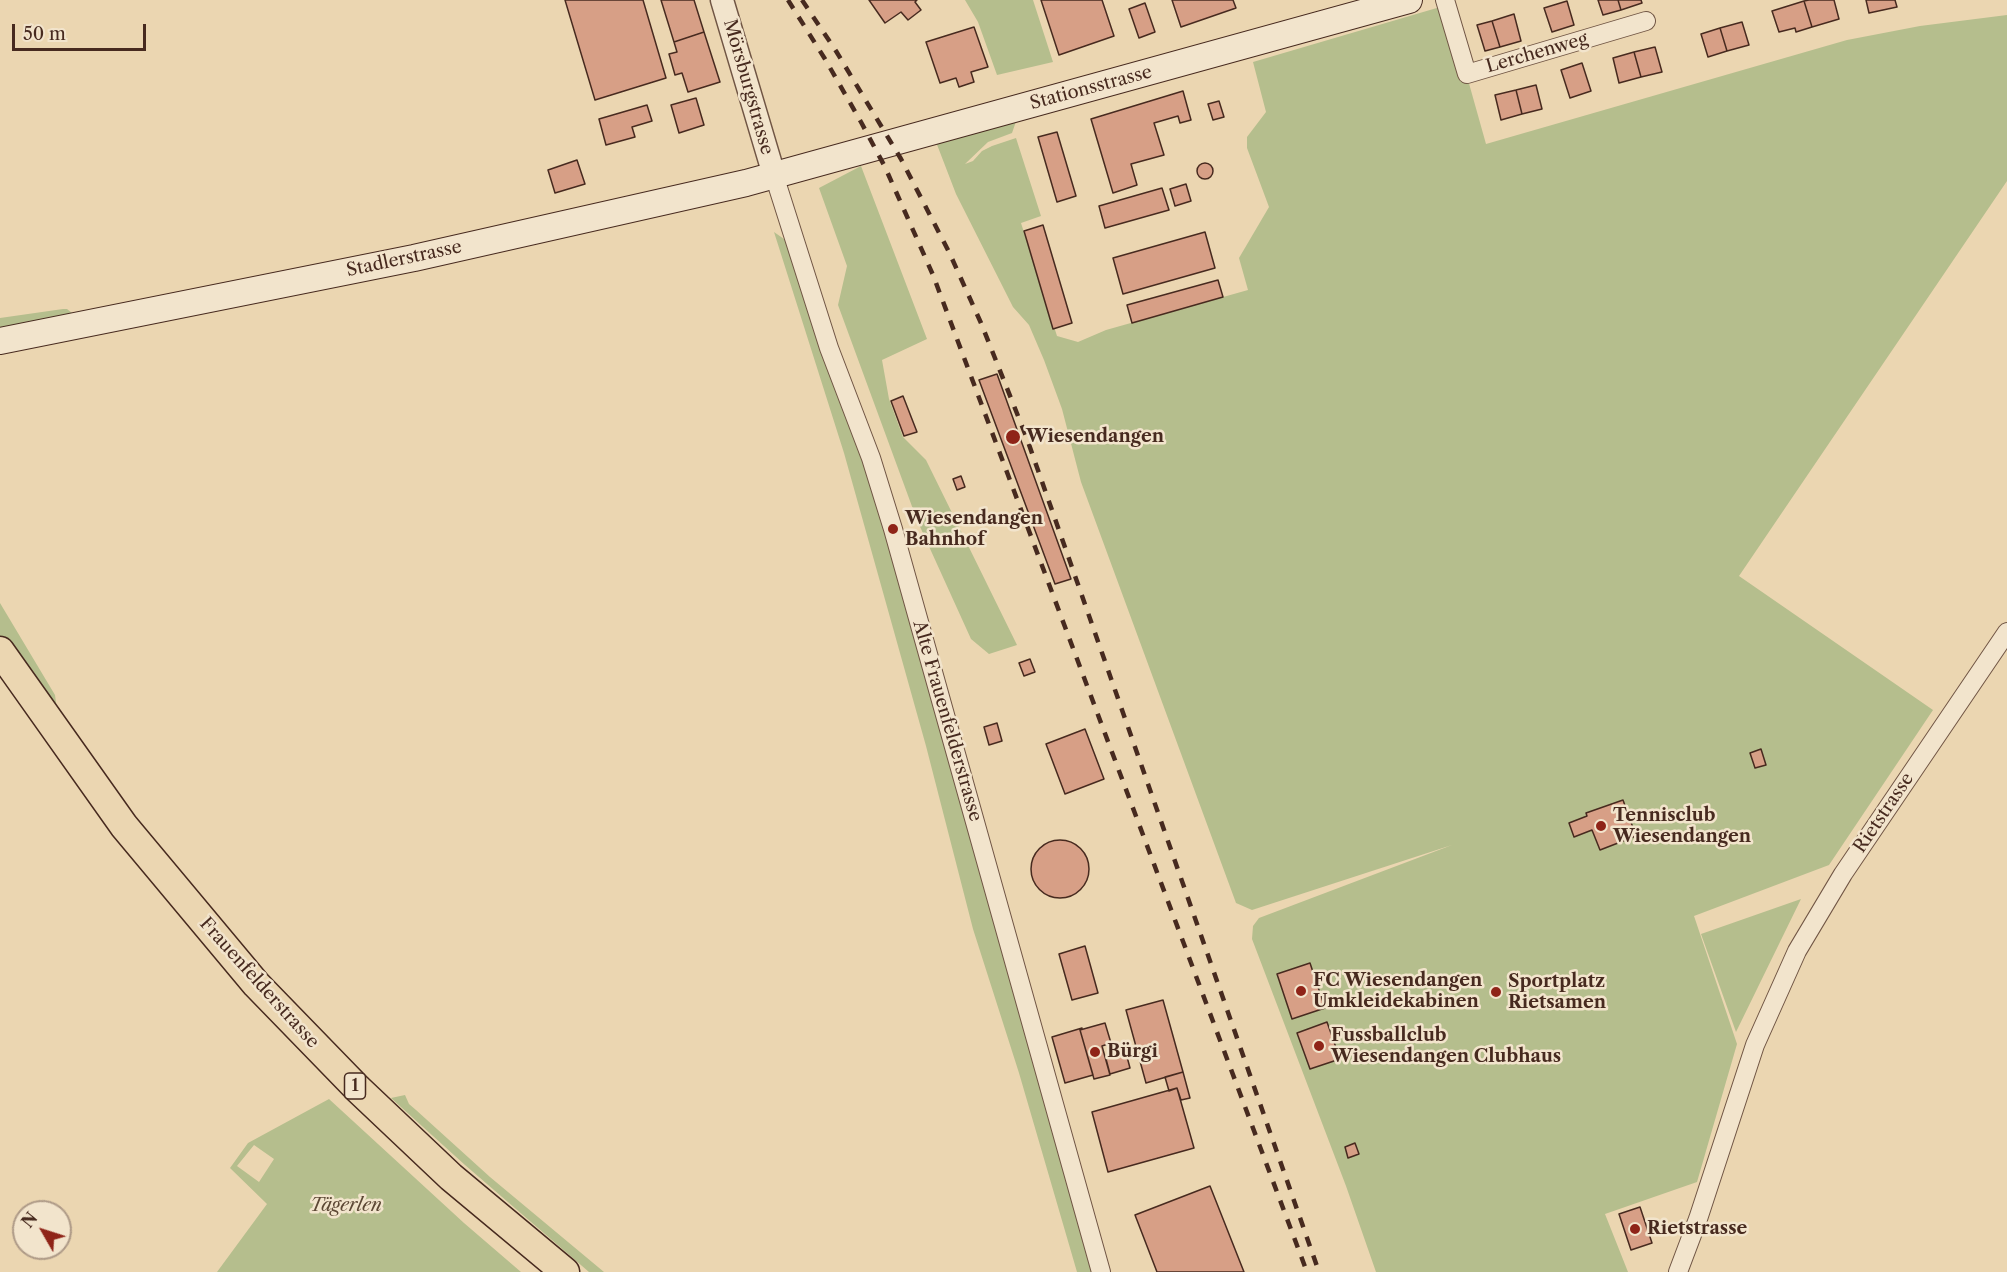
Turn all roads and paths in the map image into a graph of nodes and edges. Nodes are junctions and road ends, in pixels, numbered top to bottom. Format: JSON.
{"nodes":[{"id":1,"x":722,"y":0,"type":"edge"},
{"id":2,"x":1409,"y":0,"type":"edge"},
{"id":3,"x":1445,"y":0,"type":"edge"},
{"id":4,"x":1349,"y":8,"type":"edge"},
{"id":5,"x":1646,"y":21,"type":"dead end"},
{"id":6,"x":774,"y":175,"type":"junction"},
{"id":7,"x":0,"y":340,"type":"edge"},
{"id":8,"x":2007,"y":632,"type":"edge"},
{"id":9,"x":0,"y":651,"type":"edge"},
{"id":10,"x":565,"y":1272,"type":"edge"},
{"id":11,"x":1101,"y":1272,"type":"edge"},
{"id":12,"x":1678,"y":1272,"type":"edge"}],
"edges":[{"from":1,"to":6,"type":"street","name":"Mörsburgstrasse"},
{"from":2,"to":4,"type":"main road","name":"Stationsstrasse"},
{"from":3,"to":5,"type":"street","name":"Lerchenweg"},
{"from":4,"to":6,"type":"main road","name":"Stationsstrasse"},
{"from":6,"to":7,"type":"main road","name":"Stadlerstrasse"},
{"from":6,"to":11,"type":"street","name":"Alte Frauenfelderstrasse"},
{"from":8,"to":12,"type":"street","name":"Rietstrasse"},
{"from":9,"to":10,"type":"main road","name":"Frauenfelderstrasse","number":"1"}]}
